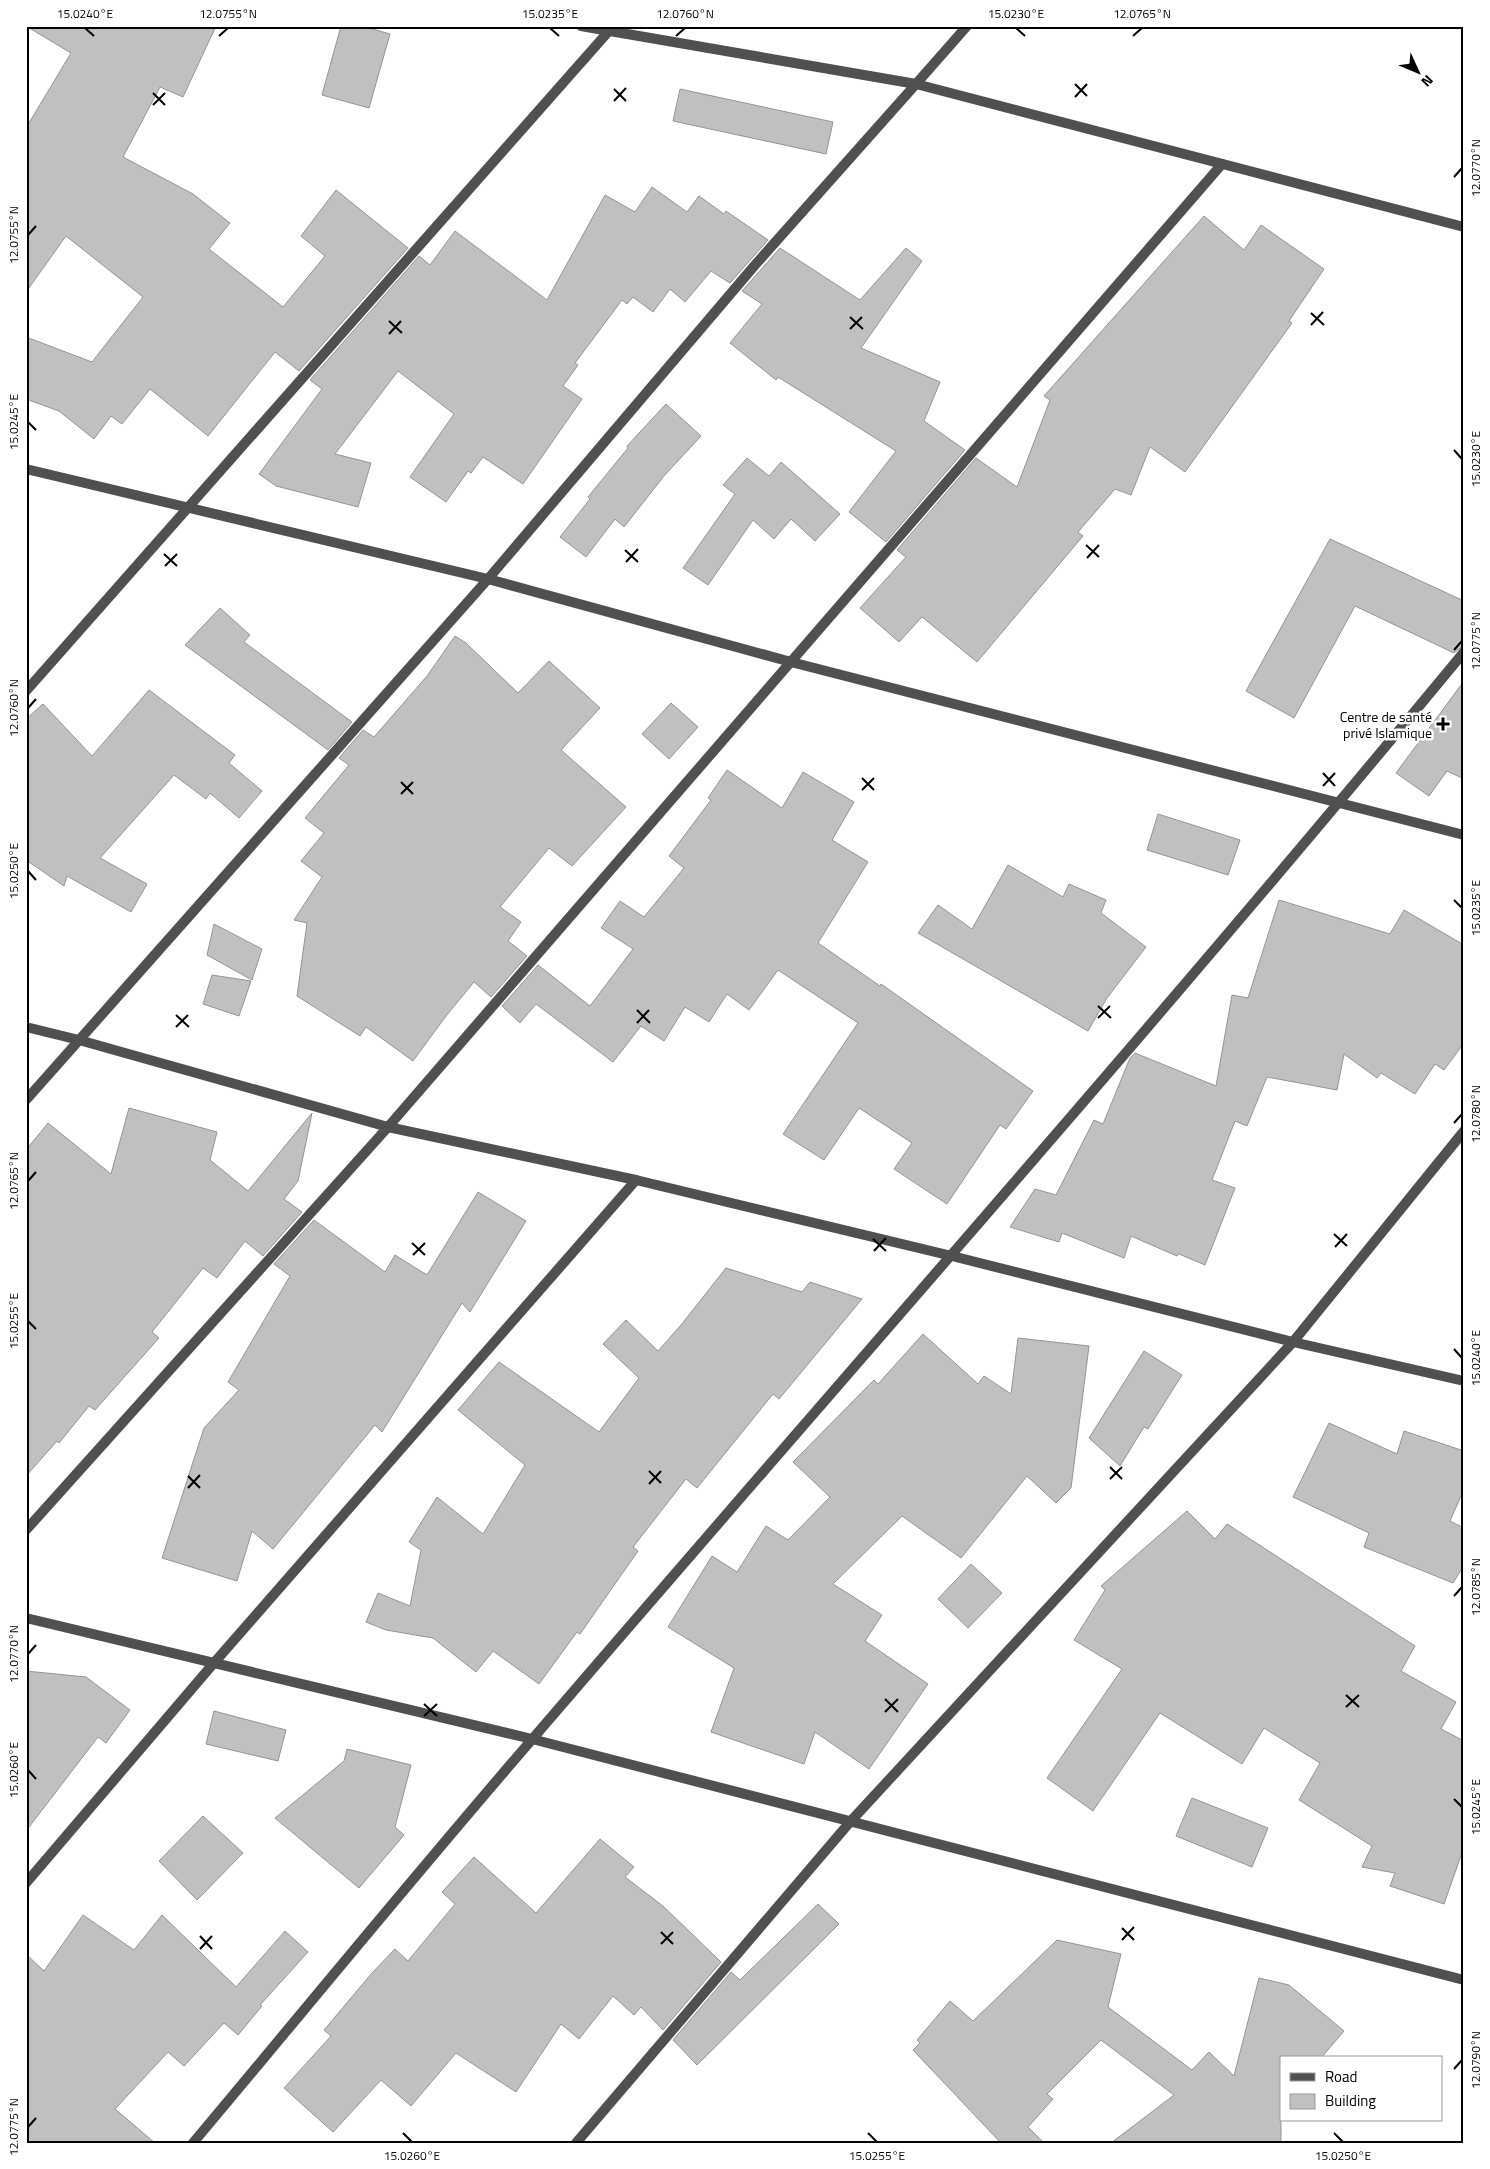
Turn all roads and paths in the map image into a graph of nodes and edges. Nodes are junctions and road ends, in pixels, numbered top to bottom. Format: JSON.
{"nodes":[{"id":1,"x":581,"y":26,"type":"edge"},
{"id":2,"x":967,"y":26,"type":"edge"},
{"id":3,"x":608,"y":32,"type":"junction"},
{"id":4,"x":916,"y":84,"type":"junction"},
{"id":5,"x":1222,"y":164,"type":"junction"},
{"id":6,"x":1464,"y":227,"type":"edge"},
{"id":7,"x":26,"y":469,"type":"edge"},
{"id":8,"x":187,"y":508,"type":"junction"},
{"id":9,"x":488,"y":579,"type":"junction"},
{"id":10,"x":1464,"y":652,"type":"edge"},
{"id":11,"x":791,"y":662,"type":"junction"},
{"id":12,"x":26,"y":691,"type":"edge"},
{"id":13,"x":1340,"y":802,"type":"junction"},
{"id":14,"x":1464,"y":835,"type":"edge"},
{"id":15,"x":26,"y":1027,"type":"edge"},
{"id":16,"x":79,"y":1040,"type":"junction"},
{"id":17,"x":26,"y":1100,"type":"edge"},
{"id":18,"x":388,"y":1127,"type":"junction"},
{"id":19,"x":1464,"y":1131,"type":"edge"},
{"id":20,"x":636,"y":1180,"type":"junction"},
{"id":21,"x":952,"y":1256,"type":"junction"},
{"id":22,"x":1293,"y":1342,"type":"junction"},
{"id":23,"x":1464,"y":1380,"type":"edge"},
{"id":24,"x":26,"y":1530,"type":"edge"},
{"id":25,"x":26,"y":1618,"type":"edge"},
{"id":26,"x":213,"y":1664,"type":"junction"},
{"id":27,"x":532,"y":1739,"type":"junction"},
{"id":28,"x":850,"y":1822,"type":"junction"},
{"id":29,"x":26,"y":1883,"type":"edge"},
{"id":30,"x":1464,"y":1980,"type":"edge"},
{"id":31,"x":192,"y":2143,"type":"edge"},
{"id":32,"x":576,"y":2143,"type":"edge"}],
"edges":[{"from":1,"to":3,"type":"street"},
{"from":2,"to":4,"type":"street"},
{"from":3,"to":4,"type":"street"},
{"from":3,"to":8,"type":"street"},
{"from":4,"to":5,"type":"street"},
{"from":4,"to":9,"type":"street"},
{"from":5,"to":6,"type":"street"},
{"from":5,"to":11,"type":"street"},
{"from":7,"to":8,"type":"street"},
{"from":8,"to":9,"type":"street"},
{"from":8,"to":12,"type":"street"},
{"from":9,"to":11,"type":"street"},
{"from":9,"to":16,"type":"street"},
{"from":10,"to":13,"type":"street"},
{"from":11,"to":13,"type":"street"},
{"from":11,"to":18,"type":"street"},
{"from":13,"to":14,"type":"street"},
{"from":13,"to":21,"type":"street"},
{"from":15,"to":16,"type":"street"},
{"from":16,"to":17,"type":"street"},
{"from":16,"to":18,"type":"street"},
{"from":18,"to":20,"type":"street"},
{"from":18,"to":24,"type":"street"},
{"from":19,"to":22,"type":"street"},
{"from":20,"to":21,"type":"street"},
{"from":20,"to":26,"type":"street"},
{"from":21,"to":22,"type":"street"},
{"from":21,"to":27,"type":"street"},
{"from":22,"to":23,"type":"street"},
{"from":22,"to":28,"type":"street"},
{"from":25,"to":26,"type":"street"},
{"from":26,"to":27,"type":"street"},
{"from":26,"to":29,"type":"street"},
{"from":27,"to":28,"type":"street"},
{"from":27,"to":31,"type":"street"},
{"from":28,"to":30,"type":"street"},
{"from":28,"to":32,"type":"street"}]}
